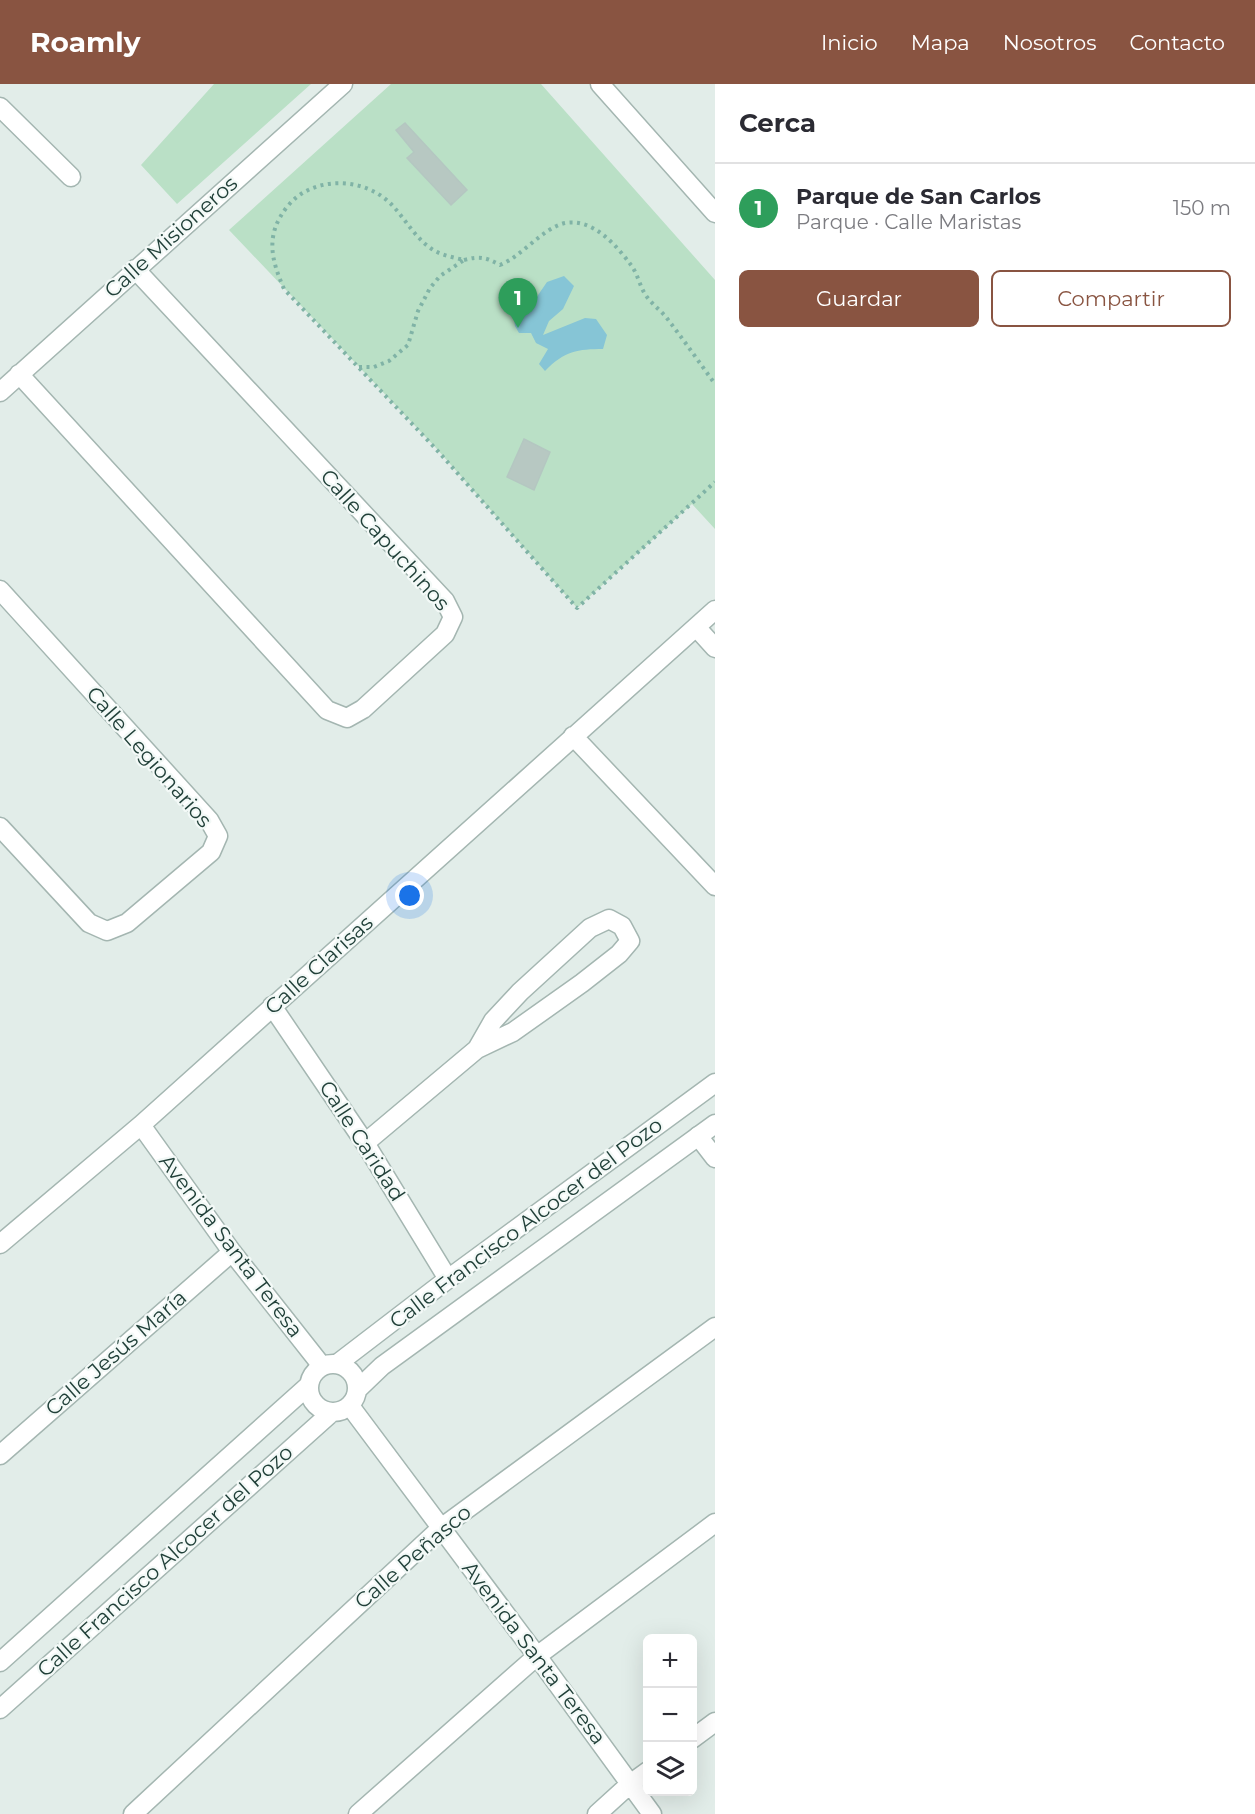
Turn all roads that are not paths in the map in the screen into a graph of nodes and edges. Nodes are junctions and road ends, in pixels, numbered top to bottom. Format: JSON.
{"nodes":[{"id":1,"x":343,"y":84,"type":"edge"},
{"id":2,"x":600,"y":84,"type":"edge"},
{"id":3,"x":0,"y":107,"type":"edge"},
{"id":4,"x":71,"y":177,"type":"dead end"},
{"id":5,"x":715,"y":213,"type":"edge"},
{"id":6,"x":135,"y":269,"type":"junction"},
{"id":7,"x":19,"y":374,"type":"junction"},
{"id":8,"x":0,"y":392,"type":"edge"},
{"id":9,"x":0,"y":591,"type":"edge"},
{"id":10,"x":715,"y":610,"type":"edge"},
{"id":11,"x":696,"y":627,"type":"junction"},
{"id":12,"x":715,"y":648,"type":"edge"},
{"id":13,"x":573,"y":736,"type":"junction"},
{"id":14,"x":0,"y":827,"type":"edge"},
{"id":15,"x":715,"y":886,"type":"edge"},
{"id":16,"x":272,"y":1006,"type":"junction"},
{"id":17,"x":477,"y":1049,"type":"junction"},
{"id":18,"x":715,"y":1083,"type":"edge"},
{"id":19,"x":715,"y":1124,"type":"edge"},
{"id":20,"x":141,"y":1125,"type":"junction"},
{"id":21,"x":698,"y":1136,"type":"junction"},
{"id":22,"x":365,"y":1143,"type":"junction"},
{"id":23,"x":715,"y":1158,"type":"edge"},
{"id":24,"x":0,"y":1244,"type":"edge"},
{"id":25,"x":232,"y":1252,"type":"junction"},
{"id":26,"x":448,"y":1279,"type":"junction"},
{"id":27,"x":715,"y":1327,"type":"edge"},
{"id":28,"x":329,"y":1365,"type":"junction"},
{"id":29,"x":308,"y":1386,"type":"junction"},
{"id":30,"x":353,"y":1398,"type":"junction"},
{"id":31,"x":331,"y":1413,"type":"junction"},
{"id":32,"x":0,"y":1455,"type":"edge"},
{"id":33,"x":715,"y":1523,"type":"edge"},
{"id":34,"x":441,"y":1528,"type":"junction"},
{"id":35,"x":537,"y":1656,"type":"junction"},
{"id":36,"x":0,"y":1662,"type":"edge"},
{"id":37,"x":0,"y":1709,"type":"edge"},
{"id":38,"x":715,"y":1722,"type":"edge"},
{"id":39,"x":697,"y":1736,"type":"edge"},
{"id":40,"x":643,"y":1775,"type":"edge"},
{"id":41,"x":630,"y":1784,"type":"junction"},
{"id":42,"x":133,"y":1814,"type":"edge"},
{"id":43,"x":358,"y":1814,"type":"edge"},
{"id":44,"x":597,"y":1814,"type":"edge"},
{"id":45,"x":652,"y":1814,"type":"edge"}],
"edges":[{"from":1,"to":6,"type":"street","name":"Calle Misioneros"},
{"from":2,"to":5,"type":"street"},
{"from":3,"to":4,"type":"street"},
{"from":6,"to":7,"type":"street","name":"Calle Misioneros"},
{"from":6,"to":7,"type":"street","name":"Calle Capuchinos"},
{"from":7,"to":8,"type":"street","name":"Calle Misioneros"},
{"from":9,"to":14,"type":"street","name":"Calle Legionarios"},
{"from":10,"to":11,"type":"street","name":"Calle Clarisas"},
{"from":11,"to":12,"type":"street"},
{"from":11,"to":13,"type":"street","name":"Calle Clarisas"},
{"from":13,"to":15,"type":"street"},
{"from":13,"to":16,"type":"street","name":"Calle Clarisas"},
{"from":16,"to":20,"type":"street","name":"Calle Clarisas"},
{"from":16,"to":22,"type":"street","name":"Calle Caridad"},
{"from":17,"to":17,"type":"street"},
{"from":17,"to":22,"type":"street"},
{"from":18,"to":26,"type":"street","name":"Calle Francisco Alcocer del Pozo"},
{"from":19,"to":21,"type":"street","name":"Calle Francisco Alcocer del Pozo"},
{"from":20,"to":24,"type":"street","name":"Calle Clarisas"},
{"from":20,"to":25,"type":"street","name":"Avenida Santa Teresa"},
{"from":21,"to":23,"type":"street"},
{"from":21,"to":30,"type":"street","name":"Calle Francisco Alcocer del Pozo"},
{"from":22,"to":26,"type":"street","name":"Calle Caridad"},
{"from":25,"to":28,"type":"street","name":"Avenida Santa Teresa"},
{"from":25,"to":32,"type":"street","name":"Calle Jesús María"},
{"from":26,"to":28,"type":"street","name":"Calle Francisco Alcocer del Pozo"},
{"from":27,"to":34,"type":"street","name":"Calle Peñasco"},
{"from":28,"to":29,"type":"street"},
{"from":28,"to":30,"type":"street"},
{"from":29,"to":31,"type":"street"},
{"from":29,"to":36,"type":"street","name":"Calle Francisco Alcocer del Pozo"},
{"from":30,"to":31,"type":"street"},
{"from":30,"to":34,"type":"street","name":"Avenida Santa Teresa"},
{"from":31,"to":37,"type":"street","name":"Calle Francisco Alcocer del Pozo"},
{"from":33,"to":35,"type":"street"},
{"from":34,"to":35,"type":"street","name":"Avenida Santa Teresa"},
{"from":34,"to":42,"type":"street","name":"Calle Peñasco"},
{"from":35,"to":41,"type":"street","name":"Avenida Santa Teresa"},
{"from":35,"to":43,"type":"street"},
{"from":38,"to":39,"type":"street"},
{"from":40,"to":41,"type":"street"},
{"from":41,"to":44,"type":"street"},
{"from":41,"to":45,"type":"street","name":"Avenida Santa Teresa"}]}
